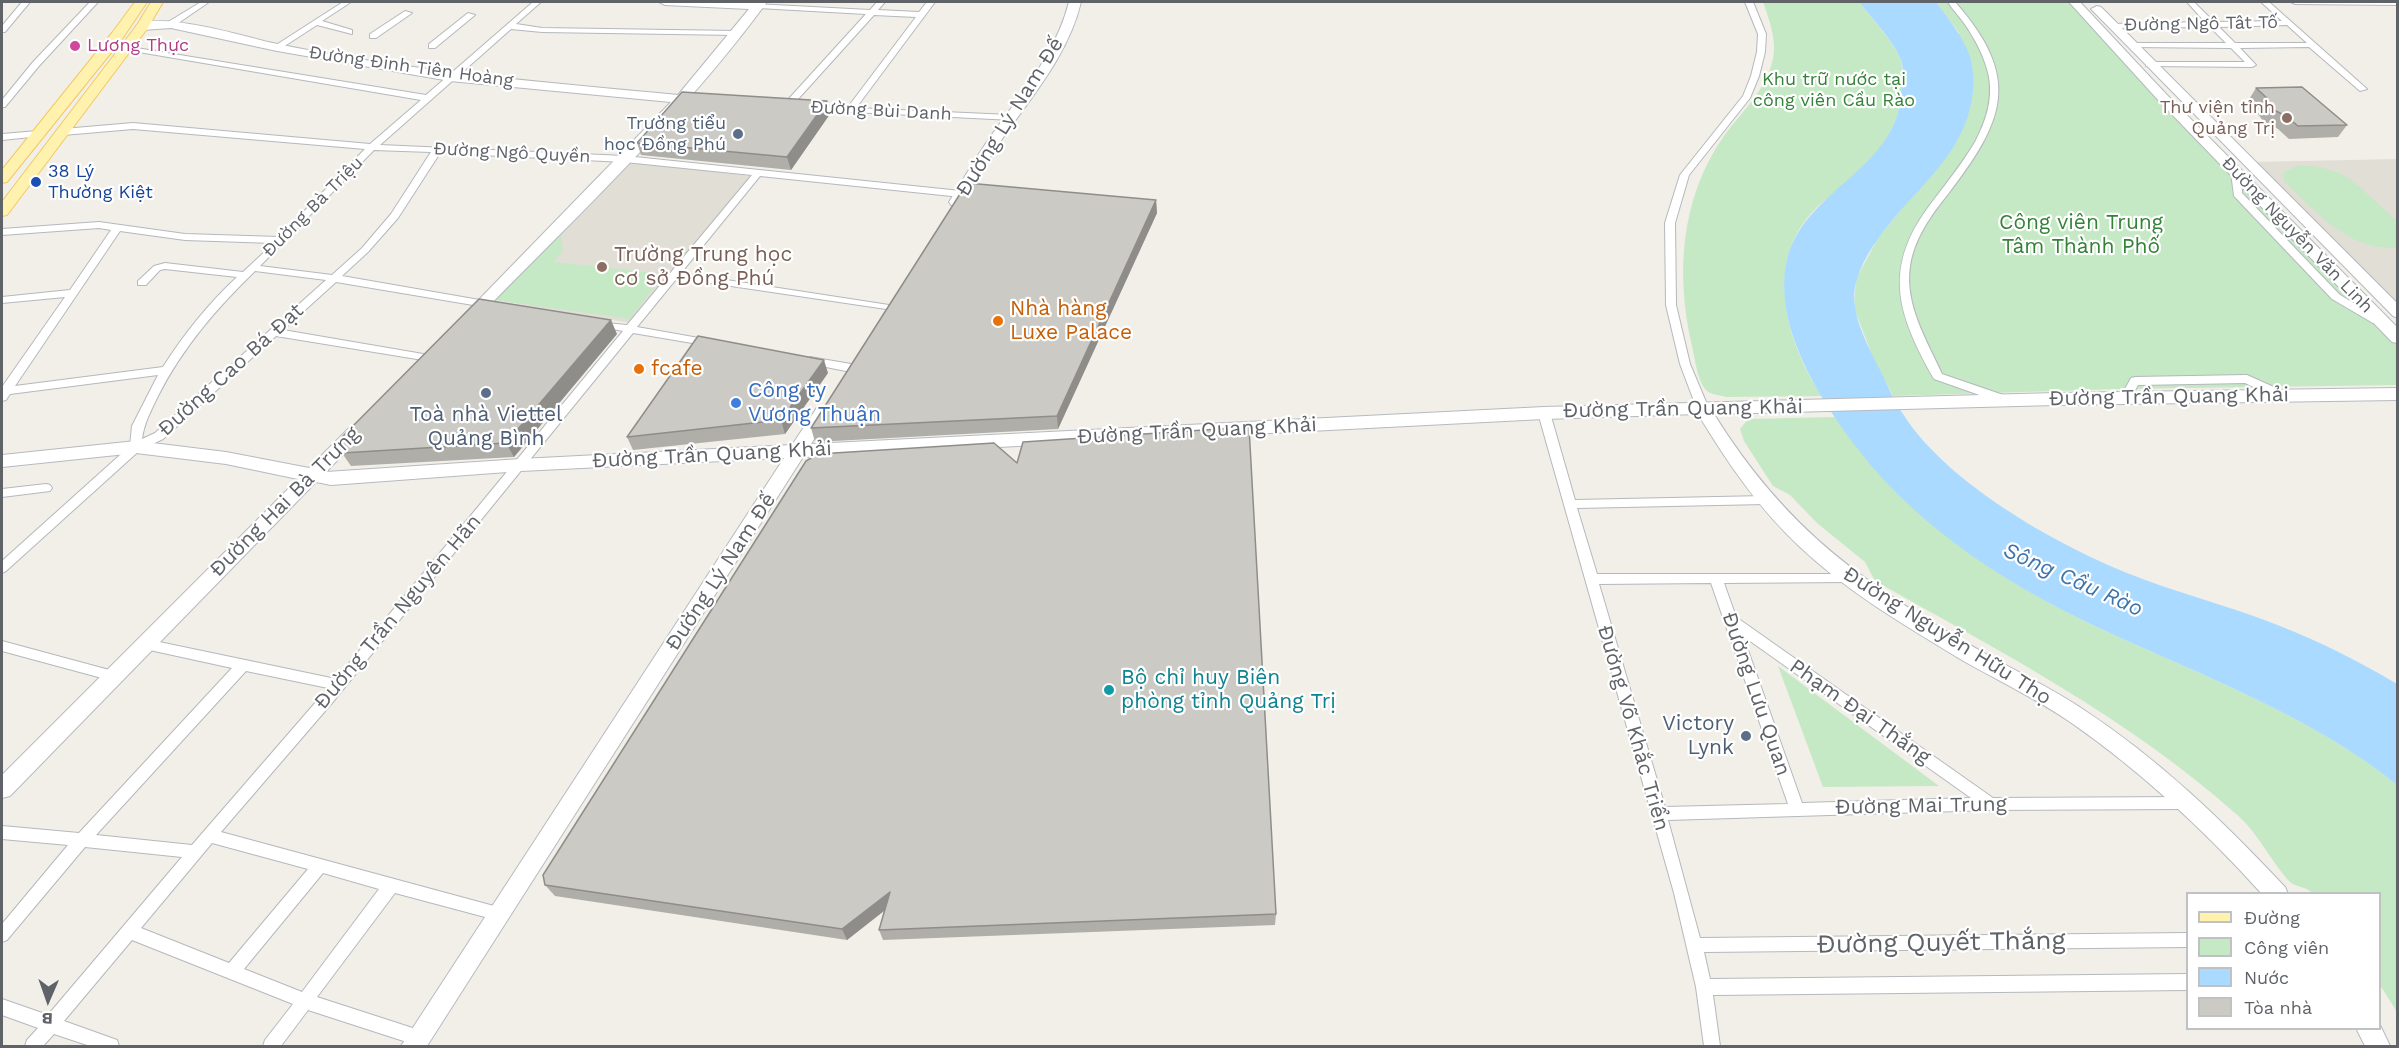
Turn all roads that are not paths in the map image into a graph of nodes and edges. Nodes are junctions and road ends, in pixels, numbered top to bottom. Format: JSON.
{"nodes":[{"id":1,"x":26,"y":2,"type":"edge"},
{"id":2,"x":94,"y":2,"type":"edge"},
{"id":3,"x":141,"y":2,"type":"edge"},
{"id":4,"x":157,"y":2,"type":"edge"},
{"id":5,"x":205,"y":2,"type":"edge"},
{"id":6,"x":347,"y":2,"type":"edge"},
{"id":7,"x":537,"y":2,"type":"edge"},
{"id":8,"x":665,"y":2,"type":"edge"},
{"id":9,"x":881,"y":2,"type":"edge"},
{"id":10,"x":931,"y":2,"type":"edge"},
{"id":11,"x":1075,"y":2,"type":"edge"},
{"id":12,"x":1749,"y":2,"type":"edge"},
{"id":13,"x":1951,"y":2,"type":"edge"},
{"id":14,"x":2074,"y":2,"type":"edge"},
{"id":15,"x":2090,"y":2,"type":"edge"},
{"id":16,"x":2189,"y":2,"type":"edge"},
{"id":17,"x":2206,"y":2,"type":"edge"},
{"id":18,"x":2265,"y":2,"type":"edge"},
{"id":19,"x":2295,"y":2,"type":"edge"},
{"id":20,"x":2318,"y":2,"type":"edge"},
{"id":21,"x":2397,"y":3,"type":"edge"},
{"id":22,"x":759,"y":4,"type":"edge"},
{"id":23,"x":872,"y":12,"type":"junction"},
{"id":24,"x":408,"y":13,"type":"dead end"},
{"id":25,"x":471,"y":15,"type":"dead end"},
{"id":26,"x":923,"y":15,"type":"junction"},
{"id":27,"x":315,"y":22,"type":"junction"},
{"id":28,"x":2290,"y":23,"type":"junction"},
{"id":29,"x":171,"y":24,"type":"junction"},
{"id":30,"x":2212,"y":24,"type":"junction"},
{"id":31,"x":142,"y":26,"type":"junction"},
{"id":32,"x":510,"y":26,"type":"junction"},
{"id":33,"x":2112,"y":26,"type":"junction"},
{"id":34,"x":2,"y":30,"type":"edge"},
{"id":35,"x":350,"y":32,"type":"dead end"},
{"id":36,"x":736,"y":33,"type":"junction"},
{"id":37,"x":374,"y":36,"type":"dead end"},
{"id":38,"x":2131,"y":45,"type":"junction"},
{"id":39,"x":2233,"y":45,"type":"junction"},
{"id":40,"x":2311,"y":45,"type":"junction"},
{"id":41,"x":432,"y":46,"type":"dead end"},
{"id":42,"x":277,"y":47,"type":"junction"},
{"id":43,"x":127,"y":48,"type":"junction"},
{"id":44,"x":2149,"y":64,"type":"junction"},
{"id":45,"x":450,"y":77,"type":"junction"},
{"id":46,"x":2362,"y":88,"type":"dead end"},
{"id":47,"x":426,"y":98,"type":"junction"},
{"id":48,"x":687,"y":99,"type":"junction"},
{"id":49,"x":2,"y":105,"type":"edge"},
{"id":50,"x":775,"y":105,"type":"edge"},
{"id":51,"x":796,"y":106,"type":"junction"},
{"id":52,"x":850,"y":110,"type":"junction"},
{"id":53,"x":1010,"y":118,"type":"junction"},
{"id":54,"x":63,"y":132,"type":"junction"},
{"id":55,"x":38,"y":134,"type":"junction"},
{"id":56,"x":2,"y":137,"type":"edge"},
{"id":57,"x":372,"y":147,"type":"junction"},
{"id":58,"x":437,"y":150,"type":"junction"},
{"id":59,"x":625,"y":159,"type":"junction"},
{"id":60,"x":758,"y":173,"type":"junction"},
{"id":61,"x":2,"y":179,"type":"edge"},
{"id":62,"x":961,"y":194,"type":"junction"},
{"id":63,"x":2,"y":212,"type":"edge"},
{"id":64,"x":944,"y":221,"type":"edge"},
{"id":65,"x":118,"y":227,"type":"junction"},
{"id":66,"x":2,"y":231,"type":"edge"},
{"id":67,"x":282,"y":240,"type":"junction"},
{"id":68,"x":248,"y":272,"type":"junction"},
{"id":69,"x":675,"y":275,"type":"junction"},
{"id":70,"x":333,"y":278,"type":"junction"},
{"id":71,"x":142,"y":283,"type":"dead end"},
{"id":72,"x":901,"y":289,"type":"edge"},
{"id":73,"x":72,"y":293,"type":"junction"},
{"id":74,"x":2,"y":300,"type":"edge"},
{"id":75,"x":484,"y":303,"type":"junction"},
{"id":76,"x":506,"y":307,"type":"edge"},
{"id":77,"x":889,"y":309,"type":"junction"},
{"id":78,"x":2397,"y":313,"type":"edge"},
{"id":79,"x":586,"y":321,"type":"edge"},
{"id":80,"x":460,"y":327,"type":"edge"},
{"id":81,"x":876,"y":328,"type":"edge"},
{"id":82,"x":631,"y":329,"type":"junction"},
{"id":83,"x":274,"y":332,"type":"junction"},
{"id":84,"x":2397,"y":338,"type":"edge"},
{"id":85,"x":444,"y":342,"type":"edge"},
{"id":86,"x":724,"y":346,"type":"edge"},
{"id":87,"x":863,"y":348,"type":"edge"},
{"id":88,"x":429,"y":358,"type":"junction"},
{"id":89,"x":793,"y":358,"type":"edge"},
{"id":90,"x":851,"y":368,"type":"junction"},
{"id":91,"x":166,"y":370,"type":"junction"},
{"id":92,"x":412,"y":375,"type":"edge"},
{"id":93,"x":3,"y":393,"type":"edge"},
{"id":94,"x":2397,"y":394,"type":"edge"},
{"id":95,"x":2006,"y":400,"type":"junction"},
{"id":96,"x":1703,"y":409,"type":"junction"},
{"id":97,"x":1544,"y":413,"type":"junction"},
{"id":98,"x":371,"y":416,"type":"edge"},
{"id":99,"x":136,"y":447,"type":"junction"},
{"id":100,"x":799,"y":451,"type":"junction"},
{"id":101,"x":2,"y":461,"type":"edge"},
{"id":102,"x":521,"y":465,"type":"junction"},
{"id":103,"x":310,"y":477,"type":"junction"},
{"id":104,"x":46,"y":488,"type":"dead end"},
{"id":105,"x":2,"y":493,"type":"edge"},
{"id":106,"x":1765,"y":500,"type":"junction"},
{"id":107,"x":1570,"y":504,"type":"junction"},
{"id":108,"x":2,"y":568,"type":"edge"},
{"id":109,"x":1849,"y":577,"type":"junction"},
{"id":110,"x":1591,"y":579,"type":"junction"},
{"id":111,"x":1716,"y":579,"type":"junction"},
{"id":112,"x":1730,"y":620,"type":"junction"},
{"id":113,"x":145,"y":644,"type":"junction"},
{"id":114,"x":2,"y":646,"type":"edge"},
{"id":115,"x":243,"y":665,"type":"junction"},
{"id":116,"x":113,"y":676,"type":"junction"},
{"id":117,"x":338,"y":685,"type":"junction"},
{"id":118,"x":2,"y":789,"type":"edge"},
{"id":119,"x":2185,"y":803,"type":"junction"},
{"id":120,"x":1991,"y":804,"type":"junction"},
{"id":121,"x":1797,"y":808,"type":"junction"},
{"id":122,"x":1658,"y":814,"type":"junction"},
{"id":123,"x":2,"y":832,"type":"edge"},
{"id":124,"x":209,"y":836,"type":"junction"},
{"id":125,"x":82,"y":840,"type":"junction"},
{"id":126,"x":195,"y":852,"type":"junction"},
{"id":127,"x":321,"y":866,"type":"junction"},
{"id":128,"x":392,"y":884,"type":"junction"},
{"id":129,"x":2275,"y":892,"type":"edge"},
{"id":130,"x":501,"y":914,"type":"junction"},
{"id":131,"x":129,"y":931,"type":"junction"},
{"id":132,"x":2,"y":934,"type":"edge"},
{"id":133,"x":2186,"y":940,"type":"edge"},
{"id":134,"x":1695,"y":945,"type":"junction"},
{"id":135,"x":232,"y":972,"type":"junction"},
{"id":136,"x":2186,"y":982,"type":"edge"},
{"id":137,"x":1704,"y":987,"type":"junction"},
{"id":138,"x":305,"y":1001,"type":"junction"},
{"id":139,"x":2,"y":1007,"type":"edge"},
{"id":140,"x":52,"y":1024,"type":"junction"},
{"id":141,"x":2369,"y":1030,"type":"edge"},
{"id":142,"x":416,"y":1042,"type":"edge"},
{"id":143,"x":33,"y":1047,"type":"edge"},
{"id":144,"x":111,"y":1047,"type":"edge"},
{"id":145,"x":271,"y":1047,"type":"edge"},
{"id":146,"x":1712,"y":1047,"type":"edge"},
{"id":147,"x":2378,"y":1047,"type":"edge"}],
"edges":[{"from":1,"to":34,"type":"street"},
{"from":2,"to":49,"type":"street"},
{"from":3,"to":55,"type":"main road"},
{"from":4,"to":31,"type":"main road"},
{"from":5,"to":29,"type":"street"},
{"from":6,"to":27,"type":"street"},
{"from":7,"to":32,"type":"street","name":"Đường Bà Triệu"},
{"from":8,"to":22,"type":"street"},
{"from":9,"to":23,"type":"street"},
{"from":10,"to":26,"type":"street"},
{"from":11,"to":53,"type":"street","name":"Đường Lý Nam Đế"},
{"from":12,"to":96,"type":"street","name":"Đường Nguyễn Hữu Thọ"},
{"from":13,"to":95,"type":"street"},
{"from":14,"to":84,"type":"street","name":"Đường Nguyễn Văn Linh"},
{"from":15,"to":33,"type":"street","name":"Đường Nguyễn Văn Linh"},
{"from":16,"to":17,"type":"street"},
{"from":16,"to":30,"type":"street"},
{"from":18,"to":28,"type":"street"},
{"from":19,"to":20,"type":"street"},
{"from":20,"to":21,"type":"street"},
{"from":22,"to":23,"type":"street"},
{"from":22,"to":36,"type":"street"},
{"from":23,"to":26,"type":"street"},
{"from":23,"to":51,"type":"street"},
{"from":24,"to":37,"type":"street"},
{"from":25,"to":41,"type":"street"},
{"from":26,"to":52,"type":"street"},
{"from":27,"to":35,"type":"street"},
{"from":27,"to":42,"type":"street"},
{"from":28,"to":30,"type":"street","name":"Đường Ngô Tât Tố"},
{"from":28,"to":40,"type":"street"},
{"from":29,"to":31,"type":"street","name":"Đường Đinh Tiên Hoàng"},
{"from":29,"to":42,"type":"street","name":"Đường Đinh Tiên Hoàng"},
{"from":30,"to":33,"type":"street","name":"Đường Ngô Tât Tố"},
{"from":30,"to":39,"type":"street"},
{"from":31,"to":43,"type":"main road"},
{"from":32,"to":36,"type":"street"},
{"from":32,"to":45,"type":"street","name":"Đường Bà Triệu"},
{"from":33,"to":38,"type":"street","name":"Đường Nguyễn Văn Linh"},
{"from":36,"to":48,"type":"street"},
{"from":38,"to":39,"type":"street"},
{"from":38,"to":44,"type":"street","name":"Đường Nguyễn Văn Linh"},
{"from":39,"to":40,"type":"street"},
{"from":39,"to":44,"type":"street"},
{"from":40,"to":46,"type":"street"},
{"from":42,"to":45,"type":"street","name":"Đường Đinh Tiên Hoàng"},
{"from":43,"to":47,"type":"street"},
{"from":43,"to":54,"type":"main road"},
{"from":44,"to":78,"type":"street","name":"Đường Nguyễn Văn Linh"},
{"from":45,"to":47,"type":"street","name":"Đường Bà Triệu"},
{"from":45,"to":48,"type":"street","name":"Đường Đinh Tiên Hoàng"},
{"from":47,"to":57,"type":"street","name":"Đường Bà Triệu"},
{"from":48,"to":59,"type":"street"},
{"from":50,"to":51,"type":"street","name":"Đường Bùi Danh"},
{"from":51,"to":52,"type":"street","name":"Đường Bùi Danh"},
{"from":52,"to":53,"type":"street","name":"Đường Bùi Danh"},
{"from":53,"to":62,"type":"street","name":"Đường Lý Nam Đế"},
{"from":54,"to":55,"type":"main road"},
{"from":54,"to":57,"type":"street","name":"Đường Ngô Quyền"},
{"from":54,"to":63,"type":"main road"},
{"from":55,"to":56,"type":"street"},
{"from":55,"to":61,"type":"main road"},
{"from":57,"to":58,"type":"street","name":"Đường Ngô Quyền"},
{"from":57,"to":67,"type":"street","name":"Đường Bà Triệu"},
{"from":58,"to":59,"type":"street","name":"Đường Ngô Quyền"},
{"from":58,"to":70,"type":"street","name":"Đường Cao Bá Đạt"},
{"from":59,"to":60,"type":"street","name":"Đường Ngô Quyền"},
{"from":59,"to":75,"type":"street"},
{"from":60,"to":62,"type":"street","name":"Đường Ngô Quyền"},
{"from":60,"to":69,"type":"street","name":"Đường Trần Nguyên Hãn"},
{"from":62,"to":64,"type":"street","name":"Đường Lý Nam Đế"},
{"from":65,"to":66,"type":"street"},
{"from":65,"to":67,"type":"street"},
{"from":65,"to":73,"type":"street"},
{"from":67,"to":68,"type":"street","name":"Đường Bà Triệu"},
{"from":68,"to":70,"type":"street"},
{"from":68,"to":71,"type":"street"},
{"from":68,"to":91,"type":"street","name":"Đường Bà Triệu"},
{"from":69,"to":77,"type":"street"},
{"from":69,"to":82,"type":"street","name":"Đường Trần Nguyên Hãn"},
{"from":70,"to":75,"type":"street"},
{"from":70,"to":83,"type":"street","name":"Đường Cao Bá Đạt"},
{"from":72,"to":77,"type":"street"},
{"from":73,"to":74,"type":"street"},
{"from":73,"to":93,"type":"street"},
{"from":75,"to":76,"type":"street"},
{"from":75,"to":80,"type":"street"},
{"from":77,"to":81,"type":"street"},
{"from":79,"to":82,"type":"street"},
{"from":82,"to":86,"type":"street"},
{"from":82,"to":102,"type":"street","name":"Đường Trần Nguyên Hãn"},
{"from":83,"to":88,"type":"street"},
{"from":83,"to":99,"type":"street","name":"Đường Cao Bá Đạt"},
{"from":85,"to":88,"type":"street"},
{"from":87,"to":90,"type":"street","name":"Đường Lý Nam Đế"},
{"from":88,"to":92,"type":"street"},
{"from":89,"to":90,"type":"street"},
{"from":90,"to":100,"type":"street","name":"Đường Lý Nam Đế"},
{"from":91,"to":93,"type":"street"},
{"from":91,"to":99,"type":"street","name":"Đường Bà Triệu"},
{"from":94,"to":95,"type":"street","name":"Đường Trần Quang Khải"},
{"from":95,"to":96,"type":"street","name":"Đường Trần Quang Khải"},
{"from":96,"to":97,"type":"street","name":"Đường Trần Quang Khải"},
{"from":96,"to":106,"type":"street","name":"Đường Nguyễn Hữu Thọ"},
{"from":97,"to":100,"type":"street","name":"Đường Trần Quang Khải"},
{"from":97,"to":107,"type":"street","name":"Đường Võ Khắc Triển"},
{"from":98,"to":103,"type":"street","name":"Đường Hai Bà Trưng"},
{"from":99,"to":101,"type":"street","name":"Đường Trần Quang Khải"},
{"from":99,"to":103,"type":"street","name":"Đường Trần Quang Khải"},
{"from":99,"to":108,"type":"street","name":"Đường Cao Bá Đạt"},
{"from":100,"to":102,"type":"street","name":"Đường Trần Quang Khải"},
{"from":100,"to":130,"type":"street","name":"Đường Lý Nam Đế"},
{"from":102,"to":103,"type":"street","name":"Đường Trần Quang Khải"},
{"from":102,"to":117,"type":"street","name":"Đường Trần Nguyên Hãn"},
{"from":103,"to":113,"type":"street","name":"Đường Hai Bà Trưng"},
{"from":104,"to":105,"type":"street"},
{"from":106,"to":107,"type":"street"},
{"from":106,"to":109,"type":"street","name":"Đường Nguyễn Hữu Thọ"},
{"from":107,"to":110,"type":"street","name":"Đường Võ Khắc Triển"},
{"from":109,"to":111,"type":"street"},
{"from":109,"to":119,"type":"street","name":"Đường Nguyễn Hữu Thọ"},
{"from":110,"to":111,"type":"street"},
{"from":110,"to":122,"type":"street","name":"Đường Võ Khắc Triển"},
{"from":111,"to":112,"type":"street","name":"Đường Lưu Quan"},
{"from":112,"to":120,"type":"street","name":"Phạm Đại Thắng"},
{"from":112,"to":121,"type":"street","name":"Đường Lưu Quan"},
{"from":113,"to":115,"type":"street"},
{"from":113,"to":116,"type":"street","name":"Đường Hai Bà Trưng"},
{"from":114,"to":116,"type":"street"},
{"from":115,"to":117,"type":"street"},
{"from":115,"to":125,"type":"street"},
{"from":116,"to":118,"type":"street","name":"Đường Hai Bà Trưng"},
{"from":117,"to":124,"type":"street","name":"Đường Trần Nguyên Hãn"},
{"from":119,"to":120,"type":"street","name":"Đường Mai Trung"},
{"from":119,"to":129,"type":"street","name":"Đường Nguyễn Hữu Thọ"},
{"from":120,"to":121,"type":"street","name":"Đường Mai Trung"},
{"from":121,"to":122,"type":"street","name":"Đường Mai Trung"},
{"from":122,"to":134,"type":"street","name":"Đường Võ Khắc Triển"},
{"from":123,"to":125,"type":"street"},
{"from":124,"to":126,"type":"street","name":"Đường Trần Nguyên Hãn"},
{"from":124,"to":127,"type":"street"},
{"from":125,"to":126,"type":"street"},
{"from":125,"to":132,"type":"street"},
{"from":126,"to":131,"type":"street","name":"Đường Trần Nguyên Hãn"},
{"from":127,"to":128,"type":"street"},
{"from":127,"to":135,"type":"street"},
{"from":128,"to":130,"type":"street"},
{"from":128,"to":138,"type":"street"},
{"from":130,"to":142,"type":"street","name":"Đường Lý Nam Đế"},
{"from":131,"to":135,"type":"street"},
{"from":131,"to":140,"type":"street","name":"Đường Trần Nguyên Hãn"},
{"from":133,"to":134,"type":"street","name":"Đường Quyết Thắng"},
{"from":134,"to":137,"type":"street","name":"Đường Võ Khắc Triển"},
{"from":135,"to":138,"type":"street"},
{"from":136,"to":137,"type":"street","name":"Đường Quyết Thắng"},
{"from":137,"to":146,"type":"street","name":"Đường Võ Khắc Triển"},
{"from":138,"to":142,"type":"street"},
{"from":138,"to":145,"type":"street"},
{"from":139,"to":140,"type":"street"},
{"from":140,"to":143,"type":"street","name":"Đường Trần Nguyên Hãn"},
{"from":140,"to":144,"type":"street"},
{"from":141,"to":147,"type":"street"}]}
